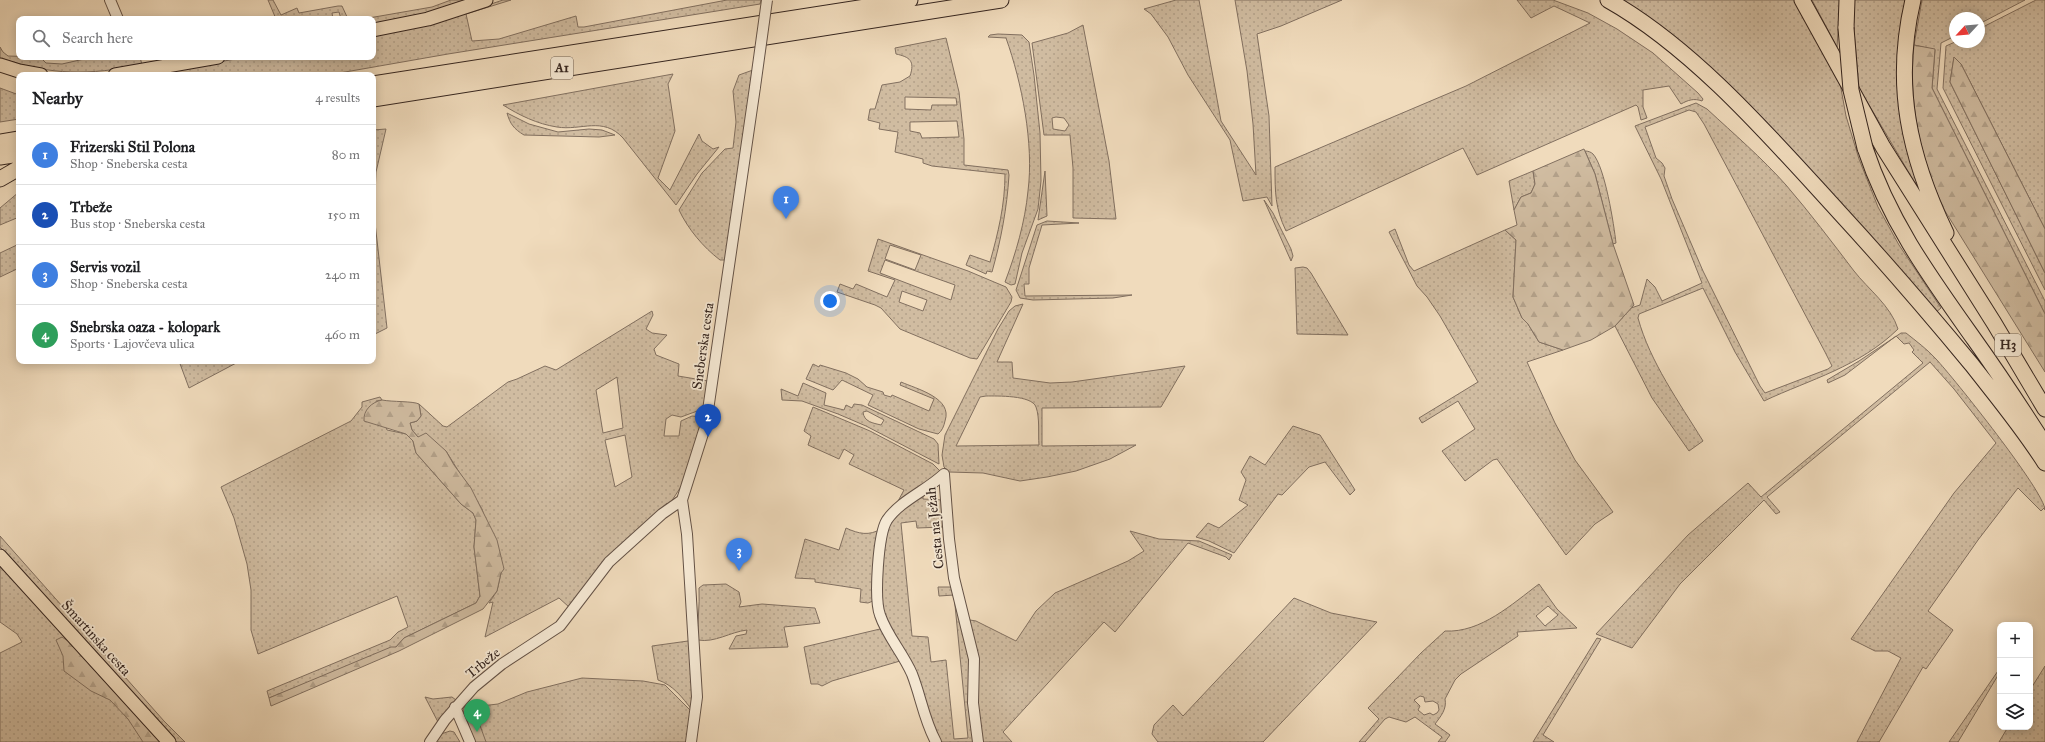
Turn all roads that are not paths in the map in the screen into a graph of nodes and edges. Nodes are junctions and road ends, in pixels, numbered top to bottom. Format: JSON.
{"nodes":[{"id":1,"x":110,"y":0,"type":"edge"},
{"id":2,"x":486,"y":0,"type":"edge"},
{"id":3,"x":767,"y":0,"type":"edge"},
{"id":4,"x":910,"y":0,"type":"edge"},
{"id":5,"x":1001,"y":0,"type":"edge"},
{"id":6,"x":1608,"y":0,"type":"edge"},
{"id":7,"x":1802,"y":0,"type":"edge"},
{"id":8,"x":1847,"y":0,"type":"edge"},
{"id":9,"x":1913,"y":0,"type":"edge"},
{"id":10,"x":117,"y":16,"type":"edge"},
{"id":11,"x":376,"y":29,"type":"edge"},
{"id":12,"x":201,"y":60,"type":"edge"},
{"id":13,"x":0,"y":65,"type":"edge"},
{"id":14,"x":24,"y":72,"type":"edge"},
{"id":15,"x":132,"y":72,"type":"edge"},
{"id":16,"x":376,"y":84,"type":"edge"},
{"id":17,"x":376,"y":98,"type":"edge"},
{"id":18,"x":16,"y":139,"type":"edge"},
{"id":19,"x":0,"y":142,"type":"edge"},
{"id":20,"x":16,"y":154,"type":"edge"},
{"id":21,"x":0,"y":157,"type":"edge"},
{"id":22,"x":16,"y":170,"type":"edge"},
{"id":23,"x":0,"y":179,"type":"edge"},
{"id":24,"x":1969,"y":283,"type":"junction"},
{"id":25,"x":2045,"y":409,"type":"edge"},
{"id":26,"x":2045,"y":445,"type":"edge"},
{"id":27,"x":2045,"y":463,"type":"edge"},
{"id":28,"x":682,"y":500,"type":"junction"},
{"id":29,"x":0,"y":556,"type":"edge"},
{"id":30,"x":456,"y":707,"type":"junction"},
{"id":31,"x":169,"y":742,"type":"edge"},
{"id":32,"x":430,"y":742,"type":"edge"},
{"id":33,"x":470,"y":742,"type":"edge"},
{"id":34,"x":691,"y":742,"type":"edge"},
{"id":35,"x":936,"y":742,"type":"edge"},
{"id":36,"x":978,"y":742,"type":"edge"}],
"edges":[{"from":1,"to":10,"type":"street"},
{"from":2,"to":11,"type":"main road"},
{"from":3,"to":28,"type":"street","name":"Sneberska cesta","bridge":true},
{"from":4,"to":16,"type":"highway","number":"A1"},
{"from":5,"to":17,"type":"highway","number":"A1"},
{"from":6,"to":27,"type":"highway"},
{"from":7,"to":24,"type":"highway"},
{"from":8,"to":26,"type":"highway","bridge":true},
{"from":9,"to":24,"type":"highway"},
{"from":12,"to":15,"type":"main road"},
{"from":13,"to":14,"type":"main road"},
{"from":18,"to":19,"type":"highway"},
{"from":20,"to":21,"type":"highway"},
{"from":22,"to":23,"type":"highway"},
{"from":24,"to":25,"type":"highway","number":"H3"},
{"from":28,"to":30,"type":"street","name":"Trbeže"},
{"from":28,"to":34,"type":"street","name":"Sneberska cesta"},
{"from":29,"to":31,"type":"main road","name":"Šmartinska cesta"},
{"from":30,"to":32,"type":"street","name":"Trbeže"},
{"from":30,"to":33,"type":"street"},
{"from":35,"to":36,"type":"street","name":"Cesta na Ježah"}]}
